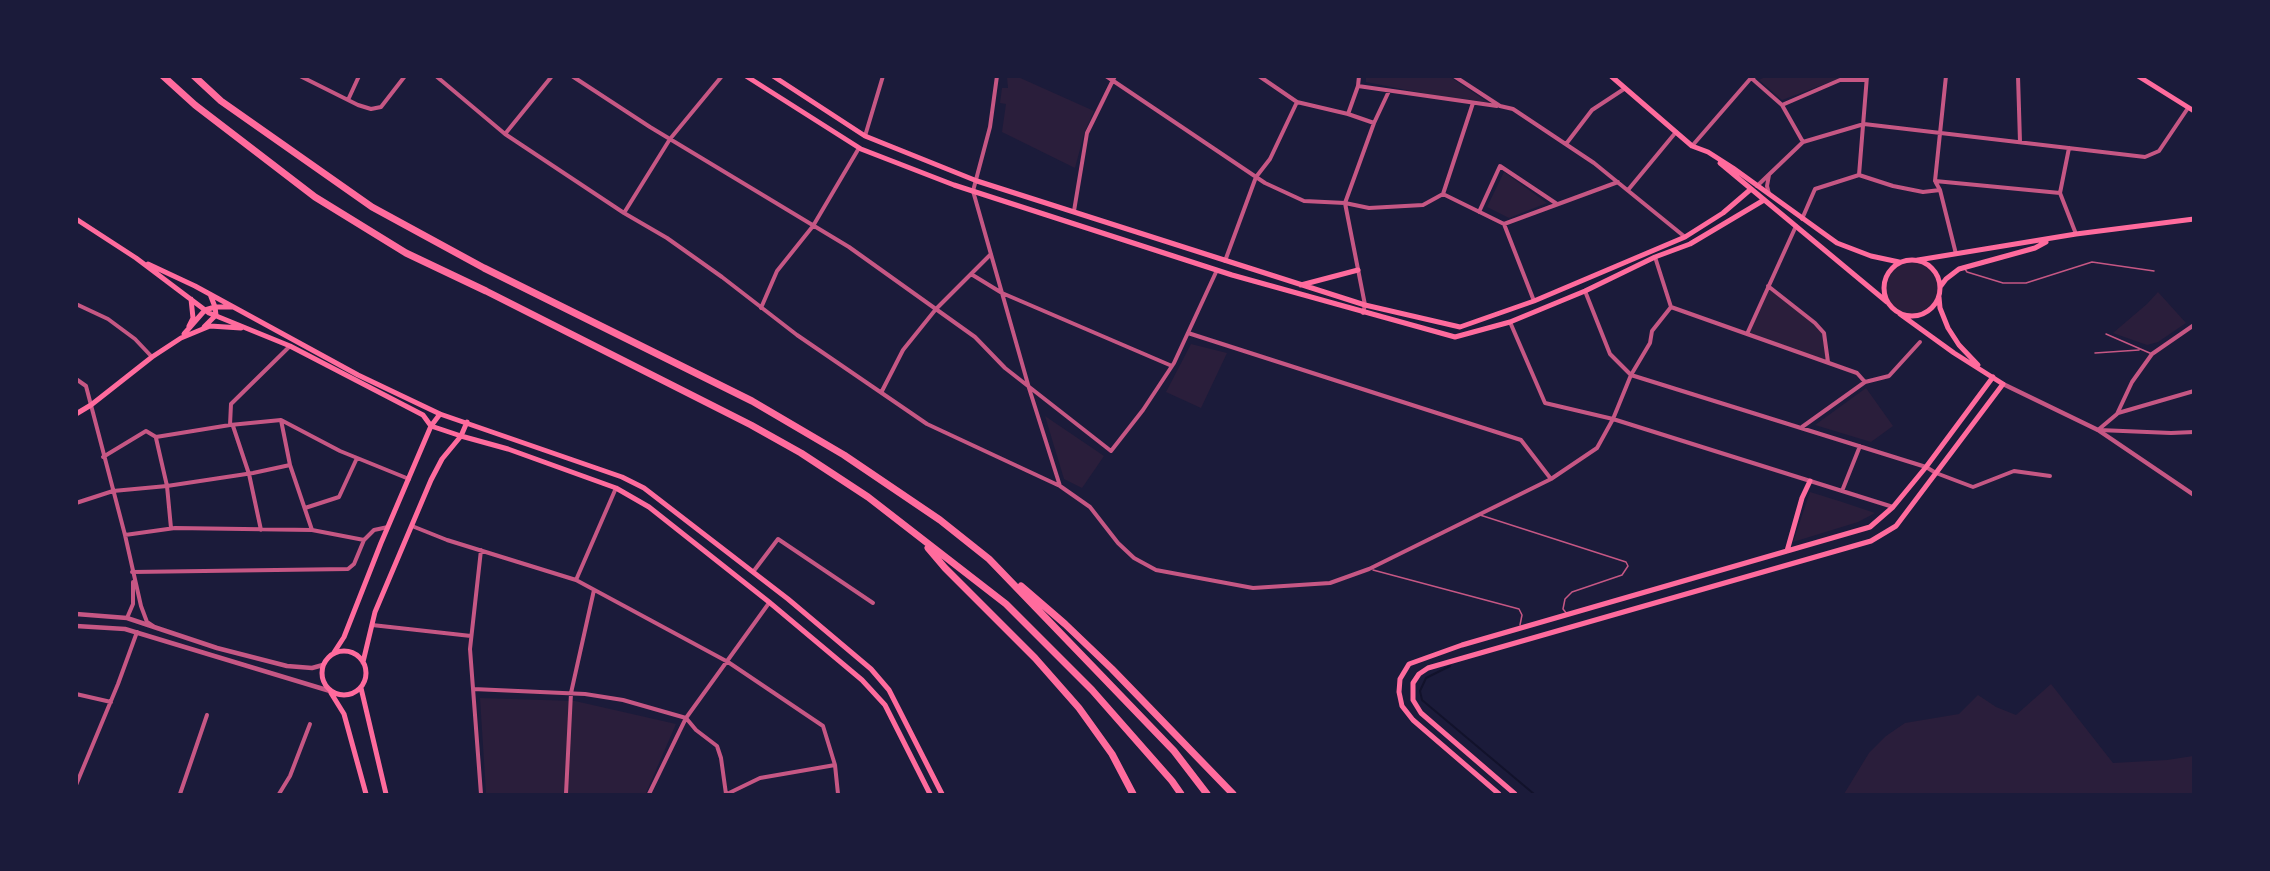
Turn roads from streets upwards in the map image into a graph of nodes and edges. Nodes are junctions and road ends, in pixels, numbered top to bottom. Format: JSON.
{"nodes":[{"id":1,"x":163,"y":76,"type":"edge"},
{"id":2,"x":194,"y":76,"type":"edge"},
{"id":3,"x":300,"y":76,"type":"edge"},
{"id":4,"x":359,"y":76,"type":"edge"},
{"id":5,"x":405,"y":76,"type":"edge"},
{"id":6,"x":436,"y":76,"type":"edge"},
{"id":7,"x":552,"y":76,"type":"edge"},
{"id":8,"x":572,"y":76,"type":"edge"},
{"id":9,"x":722,"y":76,"type":"edge"},
{"id":10,"x":746,"y":76,"type":"edge"},
{"id":11,"x":773,"y":76,"type":"edge"},
{"id":12,"x":883,"y":76,"type":"edge"},
{"id":13,"x":997,"y":76,"type":"edge"},
{"id":14,"x":1106,"y":76,"type":"edge"},
{"id":15,"x":1359,"y":76,"type":"edge"},
{"id":16,"x":1454,"y":76,"type":"edge"},
{"id":17,"x":1611,"y":76,"type":"edge"},
{"id":18,"x":1946,"y":76,"type":"edge"},
{"id":19,"x":2018,"y":76,"type":"edge"},
{"id":20,"x":1261,"y":77,"type":"edge"},
{"id":21,"x":1752,"y":77,"type":"edge"},
{"id":22,"x":2138,"y":77,"type":"edge"},
{"id":23,"x":1113,"y":78,"type":"edge"},
{"id":24,"x":1460,"y":78,"type":"edge"},
{"id":25,"x":1866,"y":78,"type":"edge"},
{"id":26,"x":1358,"y":86,"type":"junction"},
{"id":27,"x":1624,"y":89,"type":"junction"},
{"id":28,"x":1389,"y":92,"type":"junction"},
{"id":29,"x":348,"y":100,"type":"junction"},
{"id":30,"x":1297,"y":102,"type":"junction"},
{"id":31,"x":1473,"y":103,"type":"junction"},
{"id":32,"x":1782,"y":105,"type":"junction"},
{"id":33,"x":1500,"y":106,"type":"junction"},
{"id":34,"x":2191,"y":109,"type":"edge"},
{"id":35,"x":1348,"y":114,"type":"junction"},
{"id":36,"x":1374,"y":123,"type":"junction"},
{"id":37,"x":1864,"y":124,"type":"junction"},
{"id":38,"x":1676,"y":132,"type":"junction"},
{"id":39,"x":1940,"y":133,"type":"junction"},
{"id":40,"x":505,"y":134,"type":"junction"},
{"id":41,"x":865,"y":136,"type":"junction"},
{"id":42,"x":670,"y":138,"type":"junction"},
{"id":43,"x":1803,"y":142,"type":"junction"},
{"id":44,"x":2020,"y":142,"type":"junction"},
{"id":45,"x":1566,"y":144,"type":"junction"},
{"id":46,"x":1692,"y":146,"type":"junction"},
{"id":47,"x":859,"y":148,"type":"junction"},
{"id":48,"x":2069,"y":148,"type":"junction"},
{"id":49,"x":1769,"y":174,"type":"junction"},
{"id":50,"x":1859,"y":175,"type":"junction"},
{"id":51,"x":1256,"y":177,"type":"junction"},
{"id":52,"x":977,"y":181,"type":"junction"},
{"id":53,"x":1935,"y":181,"type":"junction"},
{"id":54,"x":1618,"y":182,"type":"junction"},
{"id":55,"x":1754,"y":188,"type":"junction"},
{"id":56,"x":1628,"y":190,"type":"junction"},
{"id":57,"x":1940,"y":190,"type":"junction"},
{"id":58,"x":973,"y":191,"type":"junction"},
{"id":59,"x":2060,"y":193,"type":"junction"},
{"id":60,"x":1443,"y":194,"type":"junction"},
{"id":61,"x":1767,"y":198,"type":"junction"},
{"id":62,"x":1345,"y":203,"type":"junction"},
{"id":63,"x":1557,"y":204,"type":"junction"},
{"id":64,"x":1074,"y":211,"type":"junction"},
{"id":65,"x":1479,"y":212,"type":"junction"},
{"id":66,"x":624,"y":213,"type":"junction"},
{"id":67,"x":76,"y":219,"type":"edge"},
{"id":68,"x":1802,"y":219,"type":"junction"},
{"id":69,"x":2193,"y":219,"type":"edge"},
{"id":70,"x":1504,"y":224,"type":"junction"},
{"id":71,"x":813,"y":226,"type":"junction"},
{"id":72,"x":1797,"y":226,"type":"junction"},
{"id":73,"x":2076,"y":234,"type":"junction"},
{"id":74,"x":1685,"y":237,"type":"junction"},
{"id":75,"x":2050,"y":240,"type":"junction"},
{"id":76,"x":991,"y":254,"type":"junction"},
{"id":77,"x":1956,"y":254,"type":"junction"},
{"id":78,"x":1655,"y":257,"type":"junction"},
{"id":79,"x":136,"y":258,"type":"junction"},
{"id":80,"x":1918,"y":260,"type":"junction"},
{"id":81,"x":1225,"y":261,"type":"junction"},
{"id":82,"x":1899,"y":262,"type":"junction"},
{"id":83,"x":1218,"y":270,"type":"junction"},
{"id":84,"x":1358,"y":270,"type":"junction"},
{"id":85,"x":971,"y":274,"type":"junction"},
{"id":86,"x":1301,"y":285,"type":"junction"},
{"id":87,"x":1768,"y":286,"type":"junction"},
{"id":88,"x":1940,"y":287,"type":"junction"},
{"id":89,"x":1585,"y":291,"type":"junction"},
{"id":90,"x":1002,"y":293,"type":"junction"},
{"id":91,"x":210,"y":294,"type":"junction"},
{"id":92,"x":1939,"y":297,"type":"junction"},
{"id":93,"x":191,"y":299,"type":"junction"},
{"id":94,"x":1534,"y":301,"type":"junction"},
{"id":95,"x":1887,"y":302,"type":"junction"},
{"id":96,"x":76,"y":304,"type":"edge"},
{"id":97,"x":1365,"y":305,"type":"junction"},
{"id":98,"x":215,"y":307,"type":"junction"},
{"id":99,"x":234,"y":307,"type":"junction"},
{"id":100,"x":1671,"y":307,"type":"junction"},
{"id":101,"x":761,"y":308,"type":"junction"},
{"id":102,"x":936,"y":309,"type":"junction"},
{"id":103,"x":206,"y":310,"type":"junction"},
{"id":104,"x":1363,"y":313,"type":"junction"},
{"id":105,"x":1900,"y":314,"type":"junction"},
{"id":106,"x":216,"y":315,"type":"junction"},
{"id":107,"x":1510,"y":322,"type":"junction"},
{"id":108,"x":2193,"y":325,"type":"edge"},
{"id":109,"x":203,"y":328,"type":"junction"},
{"id":110,"x":246,"y":328,"type":"junction"},
{"id":111,"x":1188,"y":333,"type":"junction"},
{"id":112,"x":1747,"y":334,"type":"junction"},
{"id":113,"x":181,"y":338,"type":"junction"},
{"id":114,"x":1920,"y":342,"type":"dead end"},
{"id":115,"x":290,"y":346,"type":"junction"},
{"id":116,"x":152,"y":357,"type":"junction"},
{"id":117,"x":1828,"y":362,"type":"junction"},
{"id":118,"x":1172,"y":366,"type":"junction"},
{"id":119,"x":1631,"y":375,"type":"junction"},
{"id":120,"x":1993,"y":377,"type":"junction"},
{"id":121,"x":76,"y":379,"type":"edge"},
{"id":122,"x":1865,"y":382,"type":"junction"},
{"id":123,"x":2003,"y":384,"type":"junction"},
{"id":124,"x":1029,"y":388,"type":"junction"},
{"id":125,"x":882,"y":391,"type":"junction"},
{"id":126,"x":2193,"y":391,"type":"edge"},
{"id":127,"x":91,"y":405,"type":"junction"},
{"id":128,"x":76,"y":414,"type":"edge"},
{"id":129,"x":440,"y":414,"type":"junction"},
{"id":130,"x":2117,"y":414,"type":"junction"},
{"id":131,"x":1613,"y":419,"type":"junction"},
{"id":132,"x":281,"y":420,"type":"junction"},
{"id":133,"x":467,"y":422,"type":"junction"},
{"id":134,"x":231,"y":425,"type":"junction"},
{"id":135,"x":431,"y":426,"type":"junction"},
{"id":136,"x":1802,"y":427,"type":"junction"},
{"id":137,"x":2098,"y":430,"type":"junction"},
{"id":138,"x":2193,"y":432,"type":"edge"},
{"id":139,"x":461,"y":436,"type":"junction"},
{"id":140,"x":156,"y":437,"type":"junction"},
{"id":141,"x":1860,"y":446,"type":"junction"},
{"id":142,"x":103,"y":457,"type":"junction"},
{"id":143,"x":357,"y":458,"type":"junction"},
{"id":144,"x":290,"y":465,"type":"junction"},
{"id":145,"x":1926,"y":467,"type":"junction"},
{"id":146,"x":1936,"y":473,"type":"junction"},
{"id":147,"x":249,"y":474,"type":"junction"},
{"id":148,"x":2050,"y":476,"type":"dead end"},
{"id":149,"x":409,"y":479,"type":"junction"},
{"id":150,"x":1551,"y":479,"type":"junction"},
{"id":151,"x":1810,"y":481,"type":"junction"},
{"id":152,"x":167,"y":486,"type":"junction"},
{"id":153,"x":1060,"y":486,"type":"junction"},
{"id":154,"x":616,"y":488,"type":"junction"},
{"id":155,"x":113,"y":491,"type":"junction"},
{"id":156,"x":1842,"y":491,"type":"junction"},
{"id":157,"x":2193,"y":495,"type":"edge"},
{"id":158,"x":76,"y":503,"type":"edge"},
{"id":159,"x":1893,"y":507,"type":"junction"},
{"id":160,"x":305,"y":508,"type":"junction"},
{"id":161,"x":412,"y":526,"type":"junction"},
{"id":162,"x":388,"y":527,"type":"junction"},
{"id":163,"x":171,"y":528,"type":"junction"},
{"id":164,"x":261,"y":530,"type":"junction"},
{"id":165,"x":312,"y":530,"type":"junction"},
{"id":166,"x":125,"y":535,"type":"junction"},
{"id":167,"x":919,"y":537,"type":"junction"},
{"id":168,"x":364,"y":540,"type":"junction"},
{"id":169,"x":481,"y":550,"type":"junction"},
{"id":170,"x":1787,"y":551,"type":"junction"},
{"id":171,"x":989,"y":559,"type":"junction"},
{"id":172,"x":132,"y":572,"type":"junction"},
{"id":173,"x":753,"y":572,"type":"junction"},
{"id":174,"x":576,"y":580,"type":"junction"},
{"id":175,"x":594,"y":590,"type":"junction"},
{"id":176,"x":769,"y":602,"type":"junction"},
{"id":177,"x":873,"y":603,"type":"dead end"},
{"id":178,"x":76,"y":614,"type":"edge"},
{"id":179,"x":127,"y":618,"type":"junction"},
{"id":180,"x":372,"y":625,"type":"junction"},
{"id":181,"x":76,"y":626,"type":"edge"},
{"id":182,"x":155,"y":628,"type":"junction"},
{"id":183,"x":137,"y":632,"type":"junction"},
{"id":184,"x":471,"y":636,"type":"junction"},
{"id":185,"x":333,"y":654,"type":"junction"},
{"id":186,"x":363,"y":662,"type":"junction"},
{"id":187,"x":728,"y":662,"type":"junction"},
{"id":188,"x":323,"y":664,"type":"junction"},
{"id":189,"x":361,"y":688,"type":"junction"},
{"id":190,"x":473,"y":689,"type":"junction"},
{"id":191,"x":330,"y":691,"type":"junction"},
{"id":192,"x":571,"y":693,"type":"junction"},
{"id":193,"x":76,"y":694,"type":"edge"},
{"id":194,"x":111,"y":702,"type":"junction"},
{"id":195,"x":207,"y":715,"type":"dead end"},
{"id":196,"x":686,"y":718,"type":"junction"},
{"id":197,"x":310,"y":724,"type":"dead end"},
{"id":198,"x":835,"y":765,"type":"junction"},
{"id":199,"x":76,"y":768,"type":"edge"},
{"id":200,"x":84,"y":768,"type":"junction"},
{"id":201,"x":76,"y":785,"type":"edge"},
{"id":202,"x":180,"y":795,"type":"edge"},
{"id":203,"x":279,"y":795,"type":"edge"},
{"id":204,"x":366,"y":795,"type":"edge"},
{"id":205,"x":386,"y":795,"type":"edge"},
{"id":206,"x":481,"y":795,"type":"edge"},
{"id":207,"x":566,"y":795,"type":"edge"},
{"id":208,"x":649,"y":795,"type":"edge"},
{"id":209,"x":727,"y":795,"type":"edge"},
{"id":210,"x":838,"y":795,"type":"edge"},
{"id":211,"x":930,"y":795,"type":"edge"},
{"id":212,"x":942,"y":795,"type":"edge"},
{"id":213,"x":1133,"y":795,"type":"edge"},
{"id":214,"x":1181,"y":795,"type":"edge"},
{"id":215,"x":1207,"y":795,"type":"edge"},
{"id":216,"x":1233,"y":795,"type":"edge"},
{"id":217,"x":1499,"y":795,"type":"edge"},
{"id":218,"x":1515,"y":795,"type":"edge"}],
"edges":[{"from":1,"to":167,"type":"highway"},
{"from":2,"to":171,"type":"highway"},
{"from":3,"to":29,"type":"street"},
{"from":4,"to":29,"type":"street"},
{"from":5,"to":29,"type":"street"},
{"from":6,"to":40,"type":"street"},
{"from":7,"to":40,"type":"street"},
{"from":8,"to":42,"type":"street"},
{"from":9,"to":42,"type":"street"},
{"from":10,"to":47,"type":"main road"},
{"from":11,"to":41,"type":"main road"},
{"from":12,"to":41,"type":"street"},
{"from":13,"to":52,"type":"street"},
{"from":14,"to":23,"type":"street"},
{"from":15,"to":26,"type":"street"},
{"from":16,"to":24,"type":"street"},
{"from":17,"to":27,"type":"main road"},
{"from":18,"to":39,"type":"street"},
{"from":19,"to":44,"type":"street"},
{"from":20,"to":30,"type":"street"},
{"from":21,"to":32,"type":"street"},
{"from":21,"to":46,"type":"street"},
{"from":22,"to":34,"type":"main road"},
{"from":23,"to":51,"type":"street"},
{"from":23,"to":64,"type":"street"},
{"from":24,"to":33,"type":"street"},
{"from":25,"to":32,"type":"street"},
{"from":25,"to":37,"type":"street"},
{"from":26,"to":28,"type":"street"},
{"from":26,"to":35,"type":"street"},
{"from":27,"to":38,"type":"main road"},
{"from":27,"to":45,"type":"street"},
{"from":28,"to":31,"type":"street"},
{"from":28,"to":36,"type":"street"},
{"from":30,"to":35,"type":"street"},
{"from":30,"to":51,"type":"street"},
{"from":31,"to":33,"type":"street"},
{"from":31,"to":60,"type":"street"},
{"from":32,"to":43,"type":"street"},
{"from":33,"to":45,"type":"street"},
{"from":34,"to":48,"type":"street"},
{"from":35,"to":36,"type":"street"},
{"from":36,"to":62,"type":"street"},
{"from":37,"to":39,"type":"street"},
{"from":37,"to":43,"type":"street"},
{"from":37,"to":50,"type":"street"},
{"from":38,"to":46,"type":"main road"},
{"from":38,"to":56,"type":"street"},
{"from":39,"to":44,"type":"street"},
{"from":39,"to":53,"type":"street"},
{"from":40,"to":66,"type":"street"},
{"from":41,"to":52,"type":"main road"},
{"from":42,"to":66,"type":"street"},
{"from":42,"to":71,"type":"street"},
{"from":43,"to":49,"type":"street"},
{"from":44,"to":48,"type":"street"},
{"from":45,"to":54,"type":"street"},
{"from":46,"to":55,"type":"main road"},
{"from":47,"to":58,"type":"main road"},
{"from":47,"to":71,"type":"street"},
{"from":48,"to":59,"type":"street"},
{"from":49,"to":55,"type":"street"},
{"from":49,"to":61,"type":"street"},
{"from":50,"to":57,"type":"street"},
{"from":50,"to":68,"type":"street"},
{"from":51,"to":62,"type":"street"},
{"from":51,"to":81,"type":"street"},
{"from":52,"to":58,"type":"street"},
{"from":52,"to":64,"type":"main road"},
{"from":53,"to":57,"type":"street"},
{"from":53,"to":59,"type":"street"},
{"from":54,"to":56,"type":"street"},
{"from":54,"to":63,"type":"street"},
{"from":55,"to":61,"type":"main road"},
{"from":55,"to":74,"type":"main road"},
{"from":56,"to":74,"type":"street"},
{"from":57,"to":77,"type":"street"},
{"from":58,"to":76,"type":"street"},
{"from":58,"to":83,"type":"main road"},
{"from":59,"to":73,"type":"street"},
{"from":60,"to":62,"type":"street"},
{"from":60,"to":65,"type":"street"},
{"from":61,"to":68,"type":"main road"},
{"from":61,"to":72,"type":"main road"},
{"from":61,"to":78,"type":"main road"},
{"from":62,"to":84,"type":"street"},
{"from":63,"to":65,"type":"street"},
{"from":63,"to":70,"type":"street"},
{"from":64,"to":81,"type":"main road"},
{"from":65,"to":70,"type":"street"},
{"from":66,"to":101,"type":"street"},
{"from":67,"to":79,"type":"main road"},
{"from":68,"to":82,"type":"main road"},
{"from":69,"to":73,"type":"main road"},
{"from":70,"to":94,"type":"street"},
{"from":71,"to":101,"type":"street"},
{"from":71,"to":102,"type":"street"},
{"from":72,"to":87,"type":"street"},
{"from":72,"to":95,"type":"main road"},
{"from":73,"to":75,"type":"main road"},
{"from":74,"to":94,"type":"main road"},
{"from":75,"to":77,"type":"main road"},
{"from":75,"to":88,"type":"main road"},
{"from":76,"to":85,"type":"street"},
{"from":76,"to":90,"type":"street"},
{"from":77,"to":80,"type":"main road"},
{"from":78,"to":89,"type":"main road"},
{"from":78,"to":100,"type":"street"},
{"from":79,"to":91,"type":"main road"},
{"from":79,"to":93,"type":"main road"},
{"from":80,"to":82,"type":"main road"},
{"from":80,"to":88,"type":"main road"},
{"from":81,"to":86,"type":"main road"},
{"from":82,"to":95,"type":"main road"},
{"from":83,"to":104,"type":"main road"},
{"from":83,"to":111,"type":"street"},
{"from":84,"to":86,"type":"main road"},
{"from":84,"to":97,"type":"street"},
{"from":85,"to":90,"type":"street"},
{"from":85,"to":102,"type":"street"},
{"from":86,"to":97,"type":"main road"},
{"from":87,"to":112,"type":"street"},
{"from":87,"to":117,"type":"street"},
{"from":88,"to":92,"type":"main road"},
{"from":89,"to":107,"type":"main road"},
{"from":89,"to":119,"type":"street"},
{"from":90,"to":118,"type":"street"},
{"from":90,"to":124,"type":"street"},
{"from":91,"to":98,"type":"main road"},
{"from":91,"to":99,"type":"main road"},
{"from":92,"to":105,"type":"main road"},
{"from":92,"to":120,"type":"main road"},
{"from":93,"to":103,"type":"main road"},
{"from":93,"to":113,"type":"main road"},
{"from":94,"to":97,"type":"main road"},
{"from":95,"to":105,"type":"main road"},
{"from":96,"to":116,"type":"street"},
{"from":97,"to":104,"type":"street"},
{"from":98,"to":99,"type":"main road"},
{"from":98,"to":103,"type":"main road"},
{"from":98,"to":106,"type":"main road"},
{"from":99,"to":129,"type":"main road"},
{"from":100,"to":112,"type":"street"},
{"from":100,"to":119,"type":"street"},
{"from":101,"to":125,"type":"street"},
{"from":102,"to":124,"type":"street"},
{"from":102,"to":125,"type":"street"},
{"from":103,"to":106,"type":"main road"},
{"from":103,"to":113,"type":"main road"},
{"from":104,"to":107,"type":"main road"},
{"from":105,"to":120,"type":"main road"},
{"from":106,"to":109,"type":"main road"},
{"from":106,"to":110,"type":"main road"},
{"from":107,"to":131,"type":"street"},
{"from":108,"to":130,"type":"street"},
{"from":109,"to":110,"type":"main road"},
{"from":109,"to":113,"type":"main road"},
{"from":110,"to":115,"type":"main road"},
{"from":111,"to":118,"type":"street"},
{"from":111,"to":150,"type":"street"},
{"from":112,"to":117,"type":"street"},
{"from":113,"to":116,"type":"main road"},
{"from":114,"to":122,"type":"street"},
{"from":115,"to":134,"type":"street"},
{"from":115,"to":135,"type":"main road"},
{"from":116,"to":127,"type":"main road"},
{"from":117,"to":122,"type":"street"},
{"from":118,"to":124,"type":"street"},
{"from":119,"to":131,"type":"street"},
{"from":119,"to":136,"type":"street"},
{"from":120,"to":123,"type":"main road"},
{"from":120,"to":145,"type":"main road"},
{"from":121,"to":127,"type":"street"},
{"from":122,"to":136,"type":"street"},
{"from":123,"to":137,"type":"street"},
{"from":123,"to":146,"type":"main road"},
{"from":124,"to":153,"type":"street"},
{"from":125,"to":153,"type":"street"},
{"from":126,"to":130,"type":"street"},
{"from":127,"to":128,"type":"main road"},
{"from":127,"to":142,"type":"street"},
{"from":129,"to":133,"type":"main road"},
{"from":129,"to":135,"type":"main road"},
{"from":130,"to":137,"type":"street"},
{"from":131,"to":150,"type":"street"},
{"from":131,"to":151,"type":"street"},
{"from":132,"to":134,"type":"street"},
{"from":132,"to":143,"type":"street"},
{"from":132,"to":144,"type":"street"},
{"from":133,"to":139,"type":"main road"},
{"from":133,"to":173,"type":"main road"},
{"from":134,"to":140,"type":"street"},
{"from":134,"to":147,"type":"street"},
{"from":135,"to":139,"type":"main road"},
{"from":135,"to":149,"type":"main road"},
{"from":136,"to":141,"type":"street"},
{"from":137,"to":138,"type":"street"},
{"from":137,"to":157,"type":"street"},
{"from":139,"to":154,"type":"main road"},
{"from":139,"to":161,"type":"main road"},
{"from":140,"to":142,"type":"street"},
{"from":140,"to":152,"type":"street"},
{"from":141,"to":145,"type":"street"},
{"from":141,"to":156,"type":"street"},
{"from":142,"to":155,"type":"street"},
{"from":143,"to":149,"type":"street"},
{"from":143,"to":160,"type":"street"},
{"from":144,"to":147,"type":"street"},
{"from":144,"to":160,"type":"street"},
{"from":145,"to":146,"type":"street"},
{"from":145,"to":159,"type":"main road"},
{"from":146,"to":148,"type":"street"},
{"from":146,"to":218,"type":"main road"},
{"from":147,"to":152,"type":"street"},
{"from":147,"to":164,"type":"street"},
{"from":149,"to":162,"type":"main road"},
{"from":150,"to":153,"type":"street"},
{"from":151,"to":156,"type":"street"},
{"from":151,"to":170,"type":"main road"},
{"from":152,"to":155,"type":"street"},
{"from":152,"to":163,"type":"street"},
{"from":154,"to":174,"type":"street"},
{"from":154,"to":176,"type":"main road"},
{"from":155,"to":158,"type":"street"},
{"from":155,"to":166,"type":"street"},
{"from":156,"to":159,"type":"street"},
{"from":159,"to":170,"type":"main road"},
{"from":160,"to":165,"type":"street"},
{"from":161,"to":169,"type":"street"},
{"from":161,"to":180,"type":"main road"},
{"from":162,"to":168,"type":"street"},
{"from":162,"to":185,"type":"main road"},
{"from":163,"to":164,"type":"street"},
{"from":163,"to":166,"type":"street"},
{"from":164,"to":165,"type":"street"},
{"from":165,"to":168,"type":"street"},
{"from":166,"to":172,"type":"street"},
{"from":167,"to":213,"type":"highway"},
{"from":167,"to":214,"type":"highway"},
{"from":168,"to":172,"type":"street"},
{"from":169,"to":174,"type":"street"},
{"from":169,"to":184,"type":"street"},
{"from":170,"to":217,"type":"main road"},
{"from":171,"to":215,"type":"highway"},
{"from":171,"to":216,"type":"highway"},
{"from":172,"to":179,"type":"street"},
{"from":172,"to":182,"type":"street"},
{"from":173,"to":177,"type":"street"},
{"from":173,"to":212,"type":"main road"},
{"from":174,"to":175,"type":"street"},
{"from":175,"to":187,"type":"street"},
{"from":175,"to":192,"type":"street"},
{"from":176,"to":187,"type":"street"},
{"from":176,"to":211,"type":"main road"},
{"from":178,"to":179,"type":"street"},
{"from":179,"to":182,"type":"street"},
{"from":180,"to":184,"type":"street"},
{"from":180,"to":186,"type":"main road"},
{"from":181,"to":183,"type":"street"},
{"from":182,"to":188,"type":"street"},
{"from":183,"to":191,"type":"street"},
{"from":183,"to":194,"type":"street"},
{"from":184,"to":190,"type":"street"},
{"from":185,"to":186,"type":"main road"},
{"from":185,"to":188,"type":"main road"},
{"from":186,"to":189,"type":"main road"},
{"from":187,"to":196,"type":"street"},
{"from":187,"to":198,"type":"street"},
{"from":188,"to":191,"type":"main road"},
{"from":189,"to":191,"type":"main road"},
{"from":189,"to":205,"type":"main road"},
{"from":190,"to":192,"type":"street"},
{"from":190,"to":206,"type":"street"},
{"from":191,"to":204,"type":"main road"},
{"from":192,"to":196,"type":"street"},
{"from":192,"to":207,"type":"street"},
{"from":193,"to":194,"type":"street"},
{"from":194,"to":200,"type":"street"},
{"from":195,"to":202,"type":"street"},
{"from":196,"to":208,"type":"street"},
{"from":196,"to":209,"type":"street"},
{"from":197,"to":203,"type":"street"},
{"from":198,"to":209,"type":"street"},
{"from":198,"to":210,"type":"street"},
{"from":199,"to":200,"type":"street"},
{"from":200,"to":201,"type":"street"}]}
